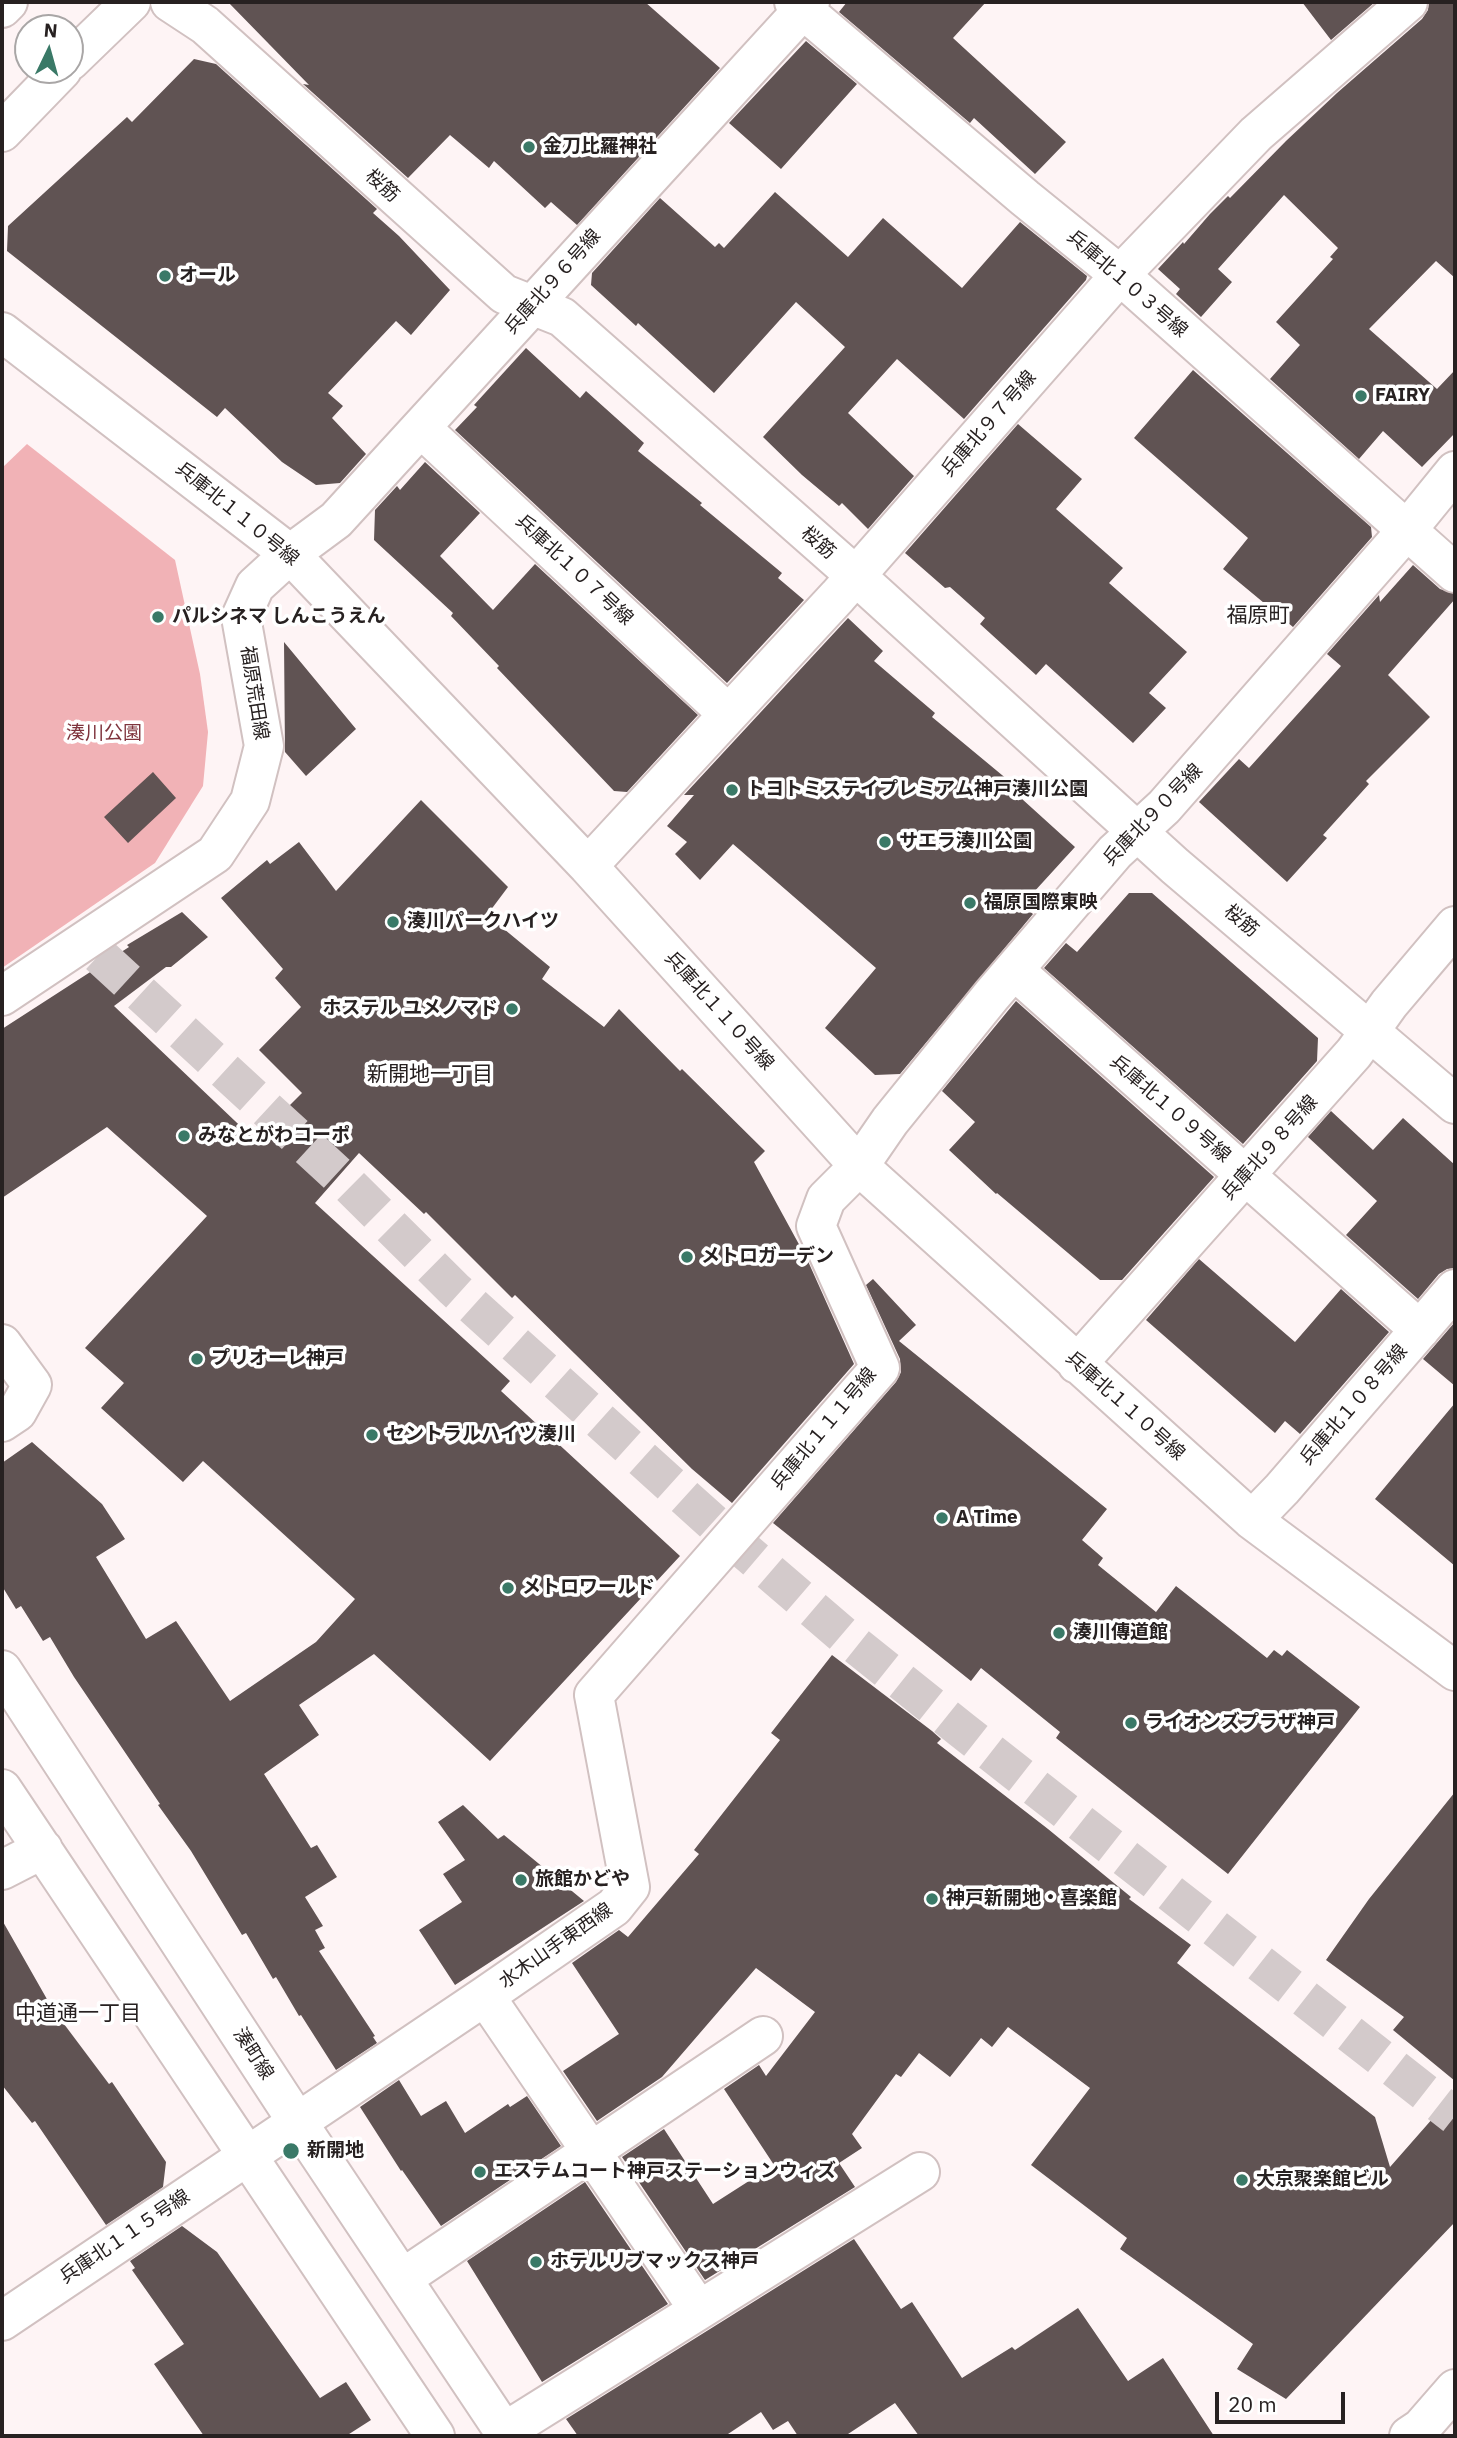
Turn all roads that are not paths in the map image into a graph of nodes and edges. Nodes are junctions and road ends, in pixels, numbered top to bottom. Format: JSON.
{"nodes":[{"id":1,"x":8,"y":2,"type":"edge"},
{"id":2,"x":131,"y":2,"type":"edge"},
{"id":3,"x":170,"y":2,"type":"edge"},
{"id":4,"x":1408,"y":2,"type":"edge"},
{"id":5,"x":802,"y":4,"type":"edge"},
{"id":6,"x":2,"y":8,"type":"edge"},
{"id":7,"x":84,"y":47,"type":"edge"},
{"id":8,"x":48,"y":84,"type":"edge"},
{"id":9,"x":2,"y":132,"type":"edge"},
{"id":10,"x":1120,"y":275,"type":"junction"},
{"id":11,"x":533,"y":303,"type":"junction"},
{"id":12,"x":2,"y":332,"type":"edge"},
{"id":13,"x":421,"y":428,"type":"junction"},
{"id":14,"x":1455,"y":471,"type":"edge"},
{"id":15,"x":1407,"y":530,"type":"junction"},
{"id":16,"x":290,"y":554,"type":"junction"},
{"id":17,"x":1455,"y":573,"type":"edge"},
{"id":18,"x":856,"y":576,"type":"junction"},
{"id":19,"x":727,"y":713,"type":"junction"},
{"id":20,"x":1140,"y":831,"type":"junction"},
{"id":21,"x":588,"y":866,"type":"junction"},
{"id":22,"x":1455,"y":926,"type":"edge"},
{"id":23,"x":1014,"y":970,"type":"junction"},
{"id":24,"x":2,"y":996,"type":"edge"},
{"id":25,"x":1370,"y":1030,"type":"junction"},
{"id":26,"x":1455,"y":1104,"type":"edge"},
{"id":27,"x":859,"y":1166,"type":"junction"},
{"id":28,"x":1246,"y":1176,"type":"junction"},
{"id":29,"x":1455,"y":1289,"type":"edge"},
{"id":30,"x":1420,"y":1330,"type":"junction"},
{"id":31,"x":2,"y":1344,"type":"edge"},
{"id":32,"x":1077,"y":1364,"type":"junction"},
{"id":33,"x":2,"y":1422,"type":"edge"},
{"id":34,"x":1252,"y":1520,"type":"junction"},
{"id":35,"x":730,"y":1538,"type":"joint"},
{"id":36,"x":1453,"y":1666,"type":"edge"},
{"id":37,"x":2,"y":1670,"type":"edge"},
{"id":38,"x":2,"y":1789,"type":"edge"},
{"id":39,"x":43,"y":1849,"type":"junction"},
{"id":40,"x":2,"y":1870,"type":"edge"},
{"id":41,"x":485,"y":1996,"type":"junction"},
{"id":42,"x":763,"y":2036,"type":"dead end"},
{"id":43,"x":298,"y":2123,"type":"junction"},
{"id":44,"x":589,"y":2151,"type":"junction"},
{"id":45,"x":248,"y":2155,"type":"junction"},
{"id":46,"x":920,"y":2172,"type":"dead end"},
{"id":47,"x":403,"y":2278,"type":"junction"},
{"id":48,"x":699,"y":2310,"type":"junction"},
{"id":49,"x":2,"y":2321,"type":"edge"},
{"id":50,"x":1455,"y":2389,"type":"edge"},
{"id":51,"x":429,"y":2434,"type":"edge"},
{"id":52,"x":506,"y":2434,"type":"edge"},
{"id":53,"x":1409,"y":2436,"type":"edge"}],
"edges":[{"from":1,"to":6,"type":"main road"},
{"from":2,"to":7,"type":"main road"},
{"from":3,"to":11,"type":"main road","name":"桜筋"},
{"from":4,"to":10,"type":"main road","name":"兵庫北９７号線"},
{"from":5,"to":10,"type":"main road","name":"兵庫北１０３号線"},
{"from":5,"to":11,"type":"main road","name":"兵庫北９６号線"},
{"from":8,"to":9,"type":"main road"},
{"from":10,"to":15,"type":"main road","name":"兵庫北１０３号線"},
{"from":10,"to":18,"type":"main road","name":"兵庫北９７号線"},
{"from":11,"to":13,"type":"main road","name":"兵庫北９６号線"},
{"from":11,"to":18,"type":"main road","name":"桜筋"},
{"from":12,"to":16,"type":"main road","name":"兵庫北１１０号線"},
{"from":13,"to":16,"type":"main road","name":"兵庫北９６号線"},
{"from":13,"to":19,"type":"main road","name":"兵庫北１０７号線"},
{"from":14,"to":15,"type":"main road","name":"兵庫北９０号線"},
{"from":15,"to":17,"type":"main road","name":"兵庫北１０３号線"},
{"from":15,"to":20,"type":"main road","name":"兵庫北９０号線"},
{"from":16,"to":21,"type":"main road","name":"兵庫北１１０号線"},
{"from":16,"to":24,"type":"main road","name":"福原荒田線"},
{"from":18,"to":19,"type":"main road","name":"兵庫北９７号線"},
{"from":18,"to":20,"type":"main road","name":"桜筋"},
{"from":19,"to":21,"type":"main road","name":"兵庫北９７号線"},
{"from":20,"to":23,"type":"main road","name":"兵庫北９０号線"},
{"from":20,"to":25,"type":"main road","name":"桜筋"},
{"from":21,"to":27,"type":"main road","name":"兵庫北１１０号線"},
{"from":22,"to":25,"type":"main road","name":"兵庫北９８号線"},
{"from":23,"to":27,"type":"main road","name":"兵庫北９０号線"},
{"from":23,"to":28,"type":"main road","name":"兵庫北１０９号線"},
{"from":25,"to":26,"type":"main road","name":"桜筋"},
{"from":25,"to":28,"type":"main road","name":"兵庫北９８号線"},
{"from":27,"to":32,"type":"main road","name":"兵庫北１１０号線"},
{"from":27,"to":35,"type":"main road","name":"兵庫北１１１号線"},
{"from":28,"to":30,"type":"main road","name":"兵庫北１０９号線"},
{"from":28,"to":32,"type":"main road","name":"兵庫北９８号線"},
{"from":29,"to":30,"type":"main road","name":"兵庫北１０８号線"},
{"from":30,"to":34,"type":"main road","name":"兵庫北１０８号線"},
{"from":31,"to":33,"type":"main road"},
{"from":32,"to":34,"type":"main road","name":"兵庫北１１０号線"},
{"from":34,"to":36,"type":"main road","name":"兵庫北１１０号線"},
{"from":35,"to":41,"type":"main road","name":"水木山手東西線"},
{"from":37,"to":43,"type":"main road","name":"湊町線"},
{"from":38,"to":39,"type":"main road"},
{"from":39,"to":40,"type":"main road"},
{"from":39,"to":45,"type":"main road"},
{"from":41,"to":43,"type":"main road","name":"水木山手東西線"},
{"from":41,"to":44,"type":"main road"},
{"from":42,"to":44,"type":"main road"},
{"from":43,"to":45,"type":"main road","name":"水木山手東西線"},
{"from":43,"to":47,"type":"main road","name":"湊町線"},
{"from":44,"to":47,"type":"main road"},
{"from":44,"to":48,"type":"main road"},
{"from":45,"to":49,"type":"main road","name":"兵庫北１１５号線"},
{"from":45,"to":51,"type":"main road"},
{"from":46,"to":48,"type":"main road"},
{"from":47,"to":52,"type":"main road","name":"湊町線"},
{"from":48,"to":52,"type":"main road"},
{"from":50,"to":53,"type":"main road"}]}
